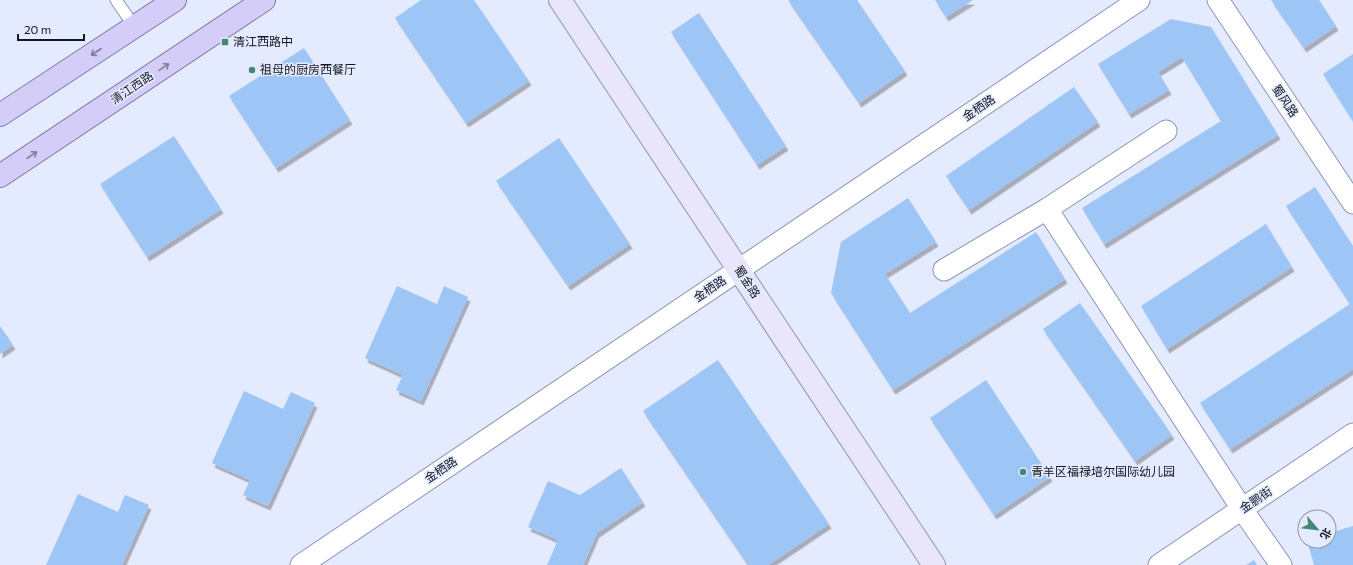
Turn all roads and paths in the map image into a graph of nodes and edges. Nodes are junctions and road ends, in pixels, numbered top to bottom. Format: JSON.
{"nodes":[{"id":1,"x":116,"y":0,"type":"edge"},
{"id":2,"x":175,"y":0,"type":"edge"},
{"id":3,"x":264,"y":0,"type":"edge"},
{"id":4,"x":560,"y":0,"type":"edge"},
{"id":5,"x":1139,"y":0,"type":"edge"},
{"id":6,"x":1218,"y":0,"type":"edge"},
{"id":7,"x":134,"y":26,"type":"junction"},
{"id":8,"x":0,"y":115,"type":"edge"},
{"id":9,"x":1166,"y":131,"type":"dead end"},
{"id":10,"x":0,"y":176,"type":"edge"},
{"id":11,"x":1353,"y":202,"type":"edge"},
{"id":12,"x":1047,"y":210,"type":"junction"},
{"id":13,"x":739,"y":270,"type":"junction"},
{"id":14,"x":944,"y":270,"type":"dead end"},
{"id":15,"x":1353,"y":434,"type":"edge"},
{"id":16,"x":1242,"y":509,"type":"junction"},
{"id":17,"x":301,"y":565,"type":"edge"},
{"id":18,"x":934,"y":565,"type":"edge"},
{"id":19,"x":1159,"y":565,"type":"edge"},
{"id":20,"x":1281,"y":565,"type":"edge"}],
"edges":[{"from":1,"to":7,"type":"lane"},
{"from":2,"to":7,"type":"main road"},
{"from":10,"to":3,"type":"main road","name":"清江西路","one_way":true},
{"from":4,"to":13,"type":"main road","name":"蜀金路"},
{"from":5,"to":13,"type":"street","name":"金栖路"},
{"from":6,"to":11,"type":"street","name":"蜀风路"},
{"from":7,"to":8,"type":"main road","one_way":true},
{"from":9,"to":12,"type":"street"},
{"from":12,"to":14,"type":"street"},
{"from":12,"to":16,"type":"street"},
{"from":13,"to":17,"type":"street","name":"金栖路"},
{"from":13,"to":18,"type":"main road","name":"蜀金路"},
{"from":15,"to":16,"type":"street","name":"金鹏街"},
{"from":16,"to":19,"type":"street","name":"金鹏街"},
{"from":16,"to":20,"type":"street"}]}
